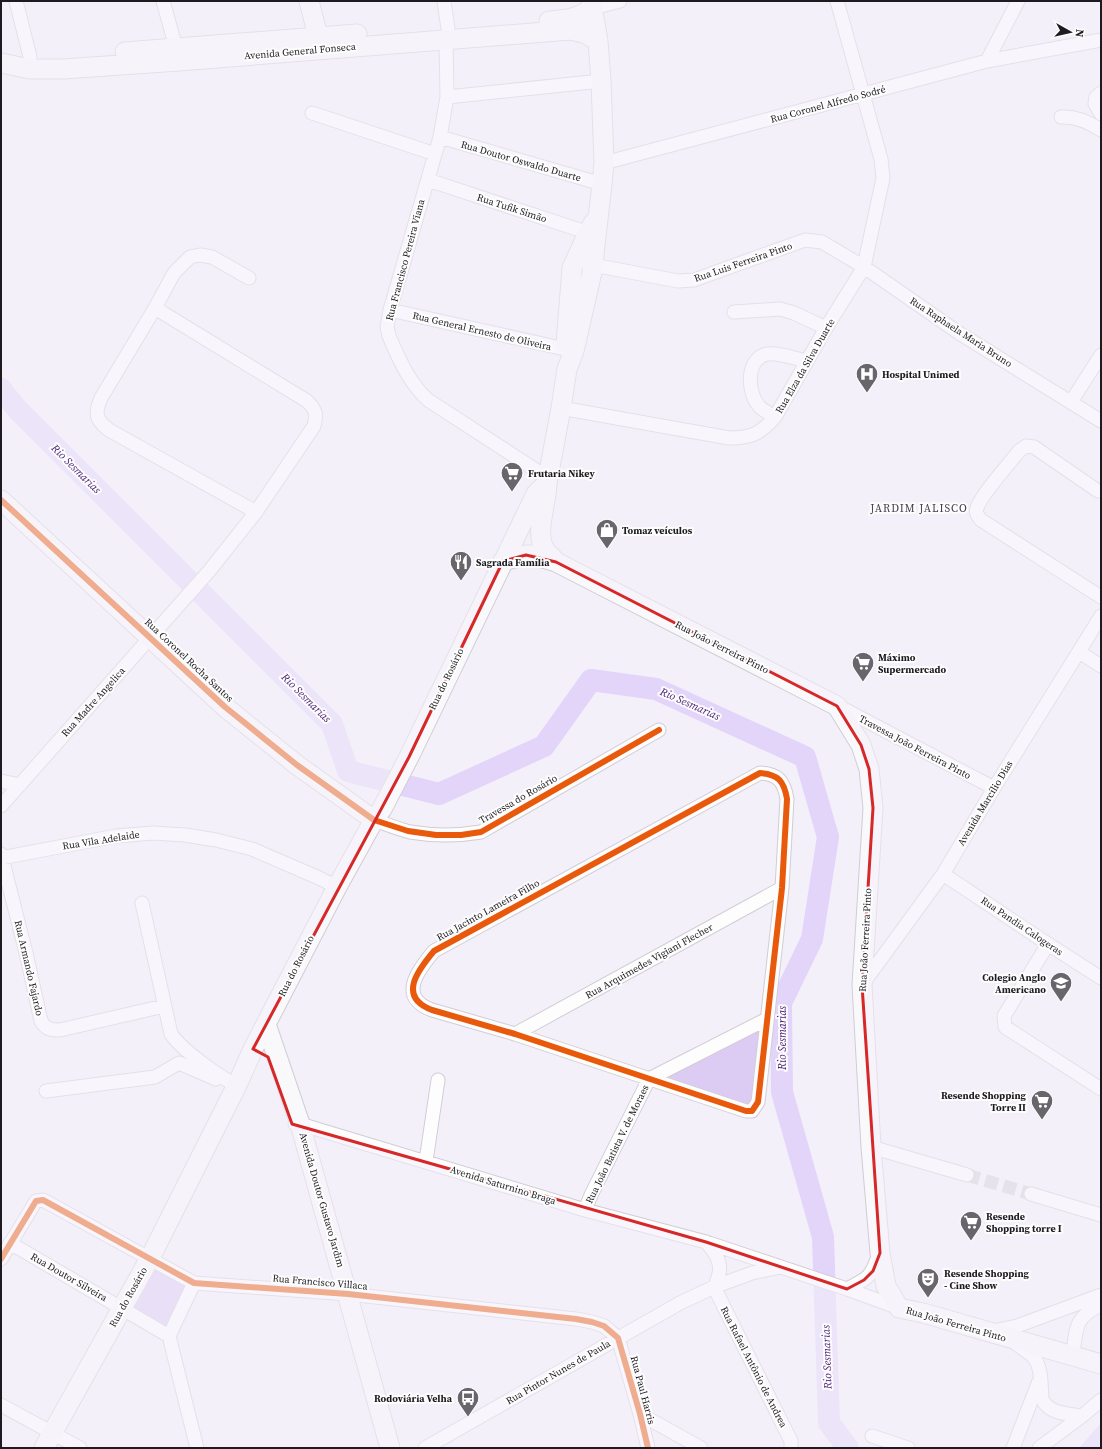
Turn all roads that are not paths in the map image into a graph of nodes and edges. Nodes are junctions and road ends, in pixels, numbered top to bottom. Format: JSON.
{"nodes":[{"id":1,"x":16,"y":1,"type":"edge"},
{"id":2,"x":163,"y":1,"type":"edge"},
{"id":3,"x":309,"y":1,"type":"edge"},
{"id":4,"x":444,"y":1,"type":"edge"},
{"id":5,"x":620,"y":1,"type":"edge"},
{"id":6,"x":837,"y":1,"type":"edge"},
{"id":7,"x":1018,"y":1,"type":"edge"},
{"id":8,"x":592,"y":4,"type":"edge"},
{"id":9,"x":447,"y":35,"type":"junction"},
{"id":10,"x":1101,"y":40,"type":"edge"},
{"id":11,"x":598,"y":41,"type":"junction"},
{"id":12,"x":320,"y":43,"type":"junction"},
{"id":13,"x":1,"y":52,"type":"edge"},
{"id":14,"x":178,"y":54,"type":"junction"},
{"id":15,"x":987,"y":61,"type":"junction"},
{"id":16,"x":1,"y":63,"type":"edge"},
{"id":17,"x":30,"y":63,"type":"junction"},
{"id":18,"x":601,"y":81,"type":"junction"},
{"id":19,"x":1101,"y":93,"type":"edge"},
{"id":20,"x":864,"y":94,"type":"junction"},
{"id":21,"x":447,"y":97,"type":"junction"},
{"id":22,"x":312,"y":113,"type":"dead end"},
{"id":23,"x":1101,"y":114,"type":"edge"},
{"id":24,"x":1061,"y":117,"type":"dead end"},
{"id":25,"x":1101,"y":130,"type":"edge"},
{"id":26,"x":440,"y":137,"type":"junction"},
{"id":27,"x":435,"y":154,"type":"junction"},
{"id":28,"x":604,"y":163,"type":"junction"},
{"id":29,"x":428,"y":180,"type":"junction"},
{"id":30,"x":602,"y":184,"type":"junction"},
{"id":31,"x":592,"y":234,"type":"junction"},
{"id":32,"x":822,"y":242,"type":"joint"},
{"id":33,"x":864,"y":267,"type":"junction"},
{"id":34,"x":572,"y":268,"type":"junction"},
{"id":35,"x":592,"y":268,"type":"junction"},
{"id":36,"x":249,"y":278,"type":"dead end"},
{"id":37,"x":155,"y":308,"type":"junction"},
{"id":38,"x":390,"y":310,"type":"junction"},
{"id":39,"x":734,"y":312,"type":"dead end"},
{"id":40,"x":826,"y":328,"type":"junction"},
{"id":41,"x":570,"y":351,"type":"junction"},
{"id":42,"x":1101,"y":355,"type":"edge"},
{"id":43,"x":807,"y":361,"type":"junction"},
{"id":44,"x":1071,"y":402,"type":"junction"},
{"id":45,"x":561,"y":408,"type":"junction"},
{"id":46,"x":775,"y":417,"type":"junction"},
{"id":47,"x":1101,"y":421,"type":"edge"},
{"id":48,"x":547,"y":480,"type":"junction"},
{"id":49,"x":1098,"y":491,"type":"dead end"},
{"id":50,"x":1,"y":500,"type":"edge"},
{"id":51,"x":256,"y":512,"type":"junction"},
{"id":52,"x":503,"y":561,"type":"junction"},
{"id":53,"x":556,"y":562,"type":"junction"},
{"id":54,"x":1101,"y":597,"type":"edge"},
{"id":55,"x":1101,"y":616,"type":"edge"},
{"id":56,"x":150,"y":638,"type":"junction"},
{"id":57,"x":1079,"y":652,"type":"junction"},
{"id":58,"x":1101,"y":666,"type":"edge"},
{"id":59,"x":837,"y":706,"type":"junction"},
{"id":60,"x":659,"y":730,"type":"dead end"},
{"id":61,"x":1,"y":781,"type":"edge"},
{"id":62,"x":20,"y":785,"type":"junction"},
{"id":63,"x":994,"y":788,"type":"junction"},
{"id":64,"x":1,"y":806,"type":"edge"},
{"id":65,"x":378,"y":814,"type":"junction"},
{"id":66,"x":1,"y":856,"type":"edge"},
{"id":67,"x":943,"y":874,"type":"junction"},
{"id":68,"x":336,"y":887,"type":"junction"},
{"id":69,"x":782,"y":888,"type":"junction"},
{"id":70,"x":142,"y":903,"type":"dead end"},
{"id":71,"x":1048,"y":944,"type":"junction"},
{"id":72,"x":1101,"y":978,"type":"edge"},
{"id":73,"x":862,"y":985,"type":"junction"},
{"id":74,"x":164,"y":1006,"type":"junction"},
{"id":75,"x":767,"y":1019,"type":"junction"},
{"id":76,"x":266,"y":1024,"type":"junction"},
{"id":77,"x":515,"y":1034,"type":"junction"},
{"id":78,"x":253,"y":1049,"type":"junction"},
{"id":79,"x":649,"y":1079,"type":"junction"},
{"id":80,"x":438,"y":1080,"type":"dead end"},
{"id":81,"x":232,"y":1083,"type":"junction"},
{"id":82,"x":1101,"y":1090,"type":"edge"},
{"id":83,"x":46,"y":1091,"type":"dead end"},
{"id":84,"x":296,"y":1124,"type":"junction"},
{"id":85,"x":871,"y":1147,"type":"junction"},
{"id":86,"x":426,"y":1161,"type":"junction"},
{"id":87,"x":967,"y":1175,"type":"tunnel mouth"},
{"id":88,"x":1031,"y":1194,"type":"tunnel mouth"},
{"id":89,"x":585,"y":1210,"type":"junction"},
{"id":90,"x":1101,"y":1215,"type":"edge"},
{"id":91,"x":706,"y":1242,"type":"junction"},
{"id":92,"x":10,"y":1243,"type":"junction"},
{"id":93,"x":880,"y":1253,"type":"junction"},
{"id":94,"x":1,"y":1258,"type":"edge"},
{"id":95,"x":150,"y":1258,"type":"junction"},
{"id":96,"x":786,"y":1268,"type":"junction"},
{"id":97,"x":194,"y":1283,"type":"junction"},
{"id":98,"x":714,"y":1287,"type":"junction"},
{"id":99,"x":843,"y":1287,"type":"junction"},
{"id":100,"x":343,"y":1294,"type":"junction"},
{"id":101,"x":1101,"y":1295,"type":"edge"},
{"id":102,"x":1101,"y":1305,"type":"edge"},
{"id":103,"x":123,"y":1308,"type":"junction"},
{"id":104,"x":899,"y":1308,"type":"junction"},
{"id":105,"x":987,"y":1332,"type":"junction"},
{"id":106,"x":169,"y":1336,"type":"junction"},
{"id":107,"x":618,"y":1338,"type":"junction"},
{"id":108,"x":1007,"y":1338,"type":"junction"},
{"id":109,"x":1073,"y":1356,"type":"junction"},
{"id":110,"x":1101,"y":1364,"type":"edge"},
{"id":111,"x":1040,"y":1379,"type":"junction"},
{"id":112,"x":1101,"y":1400,"type":"edge"},
{"id":113,"x":1,"y":1405,"type":"edge"},
{"id":114,"x":640,"y":1414,"type":"junction"},
{"id":115,"x":1082,"y":1416,"type":"junction"},
{"id":116,"x":872,"y":1436,"type":"dead end"},
{"id":117,"x":48,"y":1441,"type":"edge"},
{"id":118,"x":80,"y":1448,"type":"edge"},
{"id":119,"x":197,"y":1448,"type":"edge"},
{"id":120,"x":379,"y":1448,"type":"edge"},
{"id":121,"x":390,"y":1448,"type":"edge"},
{"id":122,"x":425,"y":1448,"type":"edge"},
{"id":123,"x":648,"y":1448,"type":"edge"},
{"id":124,"x":701,"y":1448,"type":"edge"},
{"id":125,"x":791,"y":1448,"type":"edge"},
{"id":126,"x":908,"y":1448,"type":"edge"},
{"id":127,"x":1013,"y":1448,"type":"edge"},
{"id":128,"x":1039,"y":1448,"type":"edge"}],
"edges":[{"from":1,"to":17,"type":"street"},
{"from":2,"to":14,"type":"street"},
{"from":3,"to":12,"type":"main road"},
{"from":4,"to":9,"type":"street","name":"Rua Francisco Pereira Viana"},
{"from":5,"to":8,"type":"street"},
{"from":6,"to":20,"type":"street","name":"Rua Elza da Silva Duarte"},
{"from":7,"to":15,"type":"street"},
{"from":8,"to":9,"type":"main road","name":"Avenida General Fonseca"},
{"from":8,"to":11,"type":"main road"},
{"from":9,"to":11,"type":"main road","name":"Avenida General Fonseca"},
{"from":9,"to":12,"type":"main road","name":"Avenida General Fonseca"},
{"from":9,"to":21,"type":"street","name":"Rua Francisco Pereira Viana"},
{"from":10,"to":15,"type":"street","name":"Rua Coronel Alfredo Sodré"},
{"from":11,"to":18,"type":"main road"},
{"from":12,"to":14,"type":"main road","name":"Avenida General Fonseca"},
{"from":13,"to":17,"type":"main road","name":"Avenida General Fonseca"},
{"from":14,"to":17,"type":"main road","name":"Avenida General Fonseca"},
{"from":15,"to":20,"type":"street","name":"Rua Coronel Alfredo Sodré"},
{"from":16,"to":17,"type":"main road","name":"Avenida General Fonseca"},
{"from":18,"to":21,"type":"street"},
{"from":18,"to":28,"type":"main road"},
{"from":19,"to":23,"type":"street"},
{"from":20,"to":28,"type":"street","name":"Rua Coronel Alfredo Sodré"},
{"from":20,"to":33,"type":"street","name":"Rua Elza da Silva Duarte"},
{"from":21,"to":26,"type":"street","name":"Rua Francisco Pereira Viana"},
{"from":22,"to":27,"type":"street"},
{"from":24,"to":25,"type":"street"},
{"from":26,"to":27,"type":"street","name":"Rua Francisco Pereira Viana"},
{"from":26,"to":30,"type":"street","name":"Rua Doutor Oswaldo Duarte"},
{"from":27,"to":29,"type":"street","name":"Rua Francisco Pereira Viana"},
{"from":28,"to":30,"type":"main road"},
{"from":29,"to":31,"type":"street","name":"Rua Tufik Simão"},
{"from":29,"to":38,"type":"street","name":"Rua Francisco Pereira Viana"},
{"from":30,"to":31,"type":"main road"},
{"from":31,"to":34,"type":"main road"},
{"from":31,"to":35,"type":"main road"},
{"from":32,"to":33,"type":"street","name":"Rua Raphaela Maria Bruno"},
{"from":32,"to":35,"type":"street","name":"Rua Luis Ferreira Pinto"},
{"from":33,"to":40,"type":"street","name":"Rua Elza da Silva Duarte"},
{"from":33,"to":44,"type":"street","name":"Rua Raphaela Maria Bruno"},
{"from":34,"to":35,"type":"main road"},
{"from":34,"to":41,"type":"main road"},
{"from":35,"to":41,"type":"main road"},
{"from":36,"to":37,"type":"street"},
{"from":37,"to":51,"type":"street","name":"Rua Madre Angelica"},
{"from":37,"to":51,"type":"street"},
{"from":38,"to":41,"type":"street","name":"Rua General Ernesto de Oliveira"},
{"from":38,"to":48,"type":"street","name":"Rua Francisco Pereira Viana"},
{"from":39,"to":40,"type":"street"},
{"from":40,"to":43,"type":"street","name":"Rua Elza da Silva Duarte"},
{"from":41,"to":45,"type":"main road"},
{"from":42,"to":44,"type":"street"},
{"from":43,"to":46,"type":"street","name":"Rua Elza da Silva Duarte"},
{"from":43,"to":46,"type":"street"},
{"from":44,"to":47,"type":"street","name":"Rua Raphaela Maria Bruno"},
{"from":45,"to":46,"type":"street","name":"Rua Elza da Silva Duarte"},
{"from":45,"to":48,"type":"main road"},
{"from":48,"to":52,"type":"main road","name":"Rua do Rosário"},
{"from":48,"to":53,"type":"main road"},
{"from":49,"to":54,"type":"street"},
{"from":50,"to":56,"type":"main road","name":"Rua Coronel Rocha Santos"},
{"from":51,"to":56,"type":"street","name":"Rua Madre Angelica"},
{"from":52,"to":53,"type":"main road"},
{"from":52,"to":65,"type":"main road","name":"Rua do Rosário"},
{"from":53,"to":59,"type":"main road","name":"Rua João Ferreira Pinto"},
{"from":55,"to":57,"type":"street","name":"Avenida Marcílio Dias"},
{"from":56,"to":62,"type":"street","name":"Rua Madre Angelica"},
{"from":56,"to":65,"type":"main road","name":"Rua Coronel Rocha Santos"},
{"from":57,"to":58,"type":"street"},
{"from":57,"to":63,"type":"street","name":"Avenida Marcílio Dias"},
{"from":59,"to":63,"type":"street","name":"Travessa João Ferreira Pinto"},
{"from":59,"to":73,"type":"main road","name":"Rua João Ferreira Pinto"},
{"from":60,"to":65,"type":"street","name":"Travessa do Rosário"},
{"from":61,"to":62,"type":"street"},
{"from":62,"to":64,"type":"street","name":"Rua Madre Angelica"},
{"from":63,"to":67,"type":"street","name":"Avenida Marcílio Dias"},
{"from":65,"to":68,"type":"main road","name":"Rua do Rosário"},
{"from":66,"to":68,"type":"street","name":"Rua Vila Adelaide"},
{"from":66,"to":74,"type":"street","name":"Rua Armando Fajardo"},
{"from":67,"to":71,"type":"street","name":"Rua Pandia Calogeras"},
{"from":67,"to":73,"type":"street","name":"Avenida Marcílio Dias"},
{"from":68,"to":76,"type":"main road","name":"Rua do Rosário"},
{"from":69,"to":75,"type":"street"},
{"from":69,"to":77,"type":"street","name":"Rua Arquimedes Vigiani Flecher"},
{"from":69,"to":77,"type":"street","name":"Rua Jacinto Lameira Filho"},
{"from":70,"to":74,"type":"street"},
{"from":71,"to":72,"type":"street","name":"Rua Pandia Calogeras"},
{"from":71,"to":82,"type":"street"},
{"from":73,"to":85,"type":"main road","name":"Rua João Ferreira Pinto"},
{"from":74,"to":81,"type":"street"},
{"from":75,"to":79,"type":"street"},
{"from":75,"to":79,"type":"street","name":"Rua Jacinto Lameira Filho"},
{"from":76,"to":78,"type":"main road","name":"Rua do Rosário"},
{"from":76,"to":84,"type":"main road","name":"Avenida Doutor Gustavo Jardim"},
{"from":77,"to":79,"type":"street","name":"Rua Jacinto Lameira Filho"},
{"from":78,"to":81,"type":"main road","name":"Rua do Rosário"},
{"from":78,"to":84,"type":"main road","name":"Avenida Doutor Gustavo Jardim"},
{"from":79,"to":89,"type":"street","name":"Rua João Batista V. de Moraes"},
{"from":80,"to":86,"type":"street"},
{"from":81,"to":83,"type":"street"},
{"from":81,"to":95,"type":"main road","name":"Rua do Rosário"},
{"from":84,"to":86,"type":"street","name":"Avenida Saturnino Braga"},
{"from":84,"to":100,"type":"main road","name":"Avenida Doutor Gustavo Jardim"},
{"from":85,"to":87,"type":"street"},
{"from":85,"to":93,"type":"main road","name":"Rua João Ferreira Pinto"},
{"from":86,"to":89,"type":"street","name":"Avenida Saturnino Braga"},
{"from":88,"to":90,"type":"street"},
{"from":89,"to":91,"type":"street","name":"Avenida Saturnino Braga"},
{"from":91,"to":96,"type":"street","name":"Avenida Saturnino Braga"},
{"from":91,"to":98,"type":"street"},
{"from":92,"to":94,"type":"street"},
{"from":92,"to":95,"type":"street","name":"Rua Francisco Villaca"},
{"from":92,"to":103,"type":"street","name":"Rua Doutor Silveira"},
{"from":93,"to":99,"type":"street"},
{"from":93,"to":104,"type":"main road","name":"Rua João Ferreira Pinto"},
{"from":95,"to":97,"type":"street","name":"Rua Francisco Villaca"},
{"from":95,"to":103,"type":"main road","name":"Rua do Rosário"},
{"from":96,"to":98,"type":"street","name":"Rua Pintor Nunes de Paula"},
{"from":96,"to":99,"type":"street","name":"Avenida Saturnino Braga"},
{"from":97,"to":100,"type":"street","name":"Rua Francisco Villaca"},
{"from":97,"to":106,"type":"street"},
{"from":98,"to":107,"type":"street","name":"Rua Pintor Nunes de Paula"},
{"from":98,"to":125,"type":"street","name":"Rua Rafael Antônio de Andrea"},
{"from":99,"to":104,"type":"street","name":"Avenida Saturnino Braga"},
{"from":100,"to":107,"type":"street","name":"Rua Francisco Villaca"},
{"from":100,"to":120,"type":"main road","name":"Avenida Doutor Gustavo Jardim"},
{"from":100,"to":121,"type":"main road","name":"Avenida Doutor Gustavo Jardim"},
{"from":101,"to":105,"type":"street"},
{"from":102,"to":109,"type":"street"},
{"from":103,"to":106,"type":"street","name":"Rua Doutor Silveira"},
{"from":103,"to":117,"type":"main road","name":"Rua do Rosário"},
{"from":104,"to":105,"type":"main road","name":"Rua João Ferreira Pinto"},
{"from":105,"to":108,"type":"main road","name":"Rua João Ferreira Pinto"},
{"from":106,"to":119,"type":"street"},
{"from":107,"to":114,"type":"street","name":"Rua Paul Harris"},
{"from":107,"to":122,"type":"street","name":"Rua Pintor Nunes de Paula"},
{"from":108,"to":109,"type":"main road","name":"Rua João Ferreira Pinto"},
{"from":108,"to":111,"type":"street"},
{"from":109,"to":110,"type":"main road","name":"Rua João Ferreira Pinto"},
{"from":111,"to":115,"type":"street"},
{"from":111,"to":127,"type":"street"},
{"from":112,"to":115,"type":"street"},
{"from":113,"to":117,"type":"street"},
{"from":114,"to":123,"type":"street","name":"Rua Paul Harris"},
{"from":114,"to":124,"type":"street"},
{"from":115,"to":128,"type":"street"},
{"from":116,"to":126,"type":"street"},
{"from":117,"to":118,"type":"street"}]}
